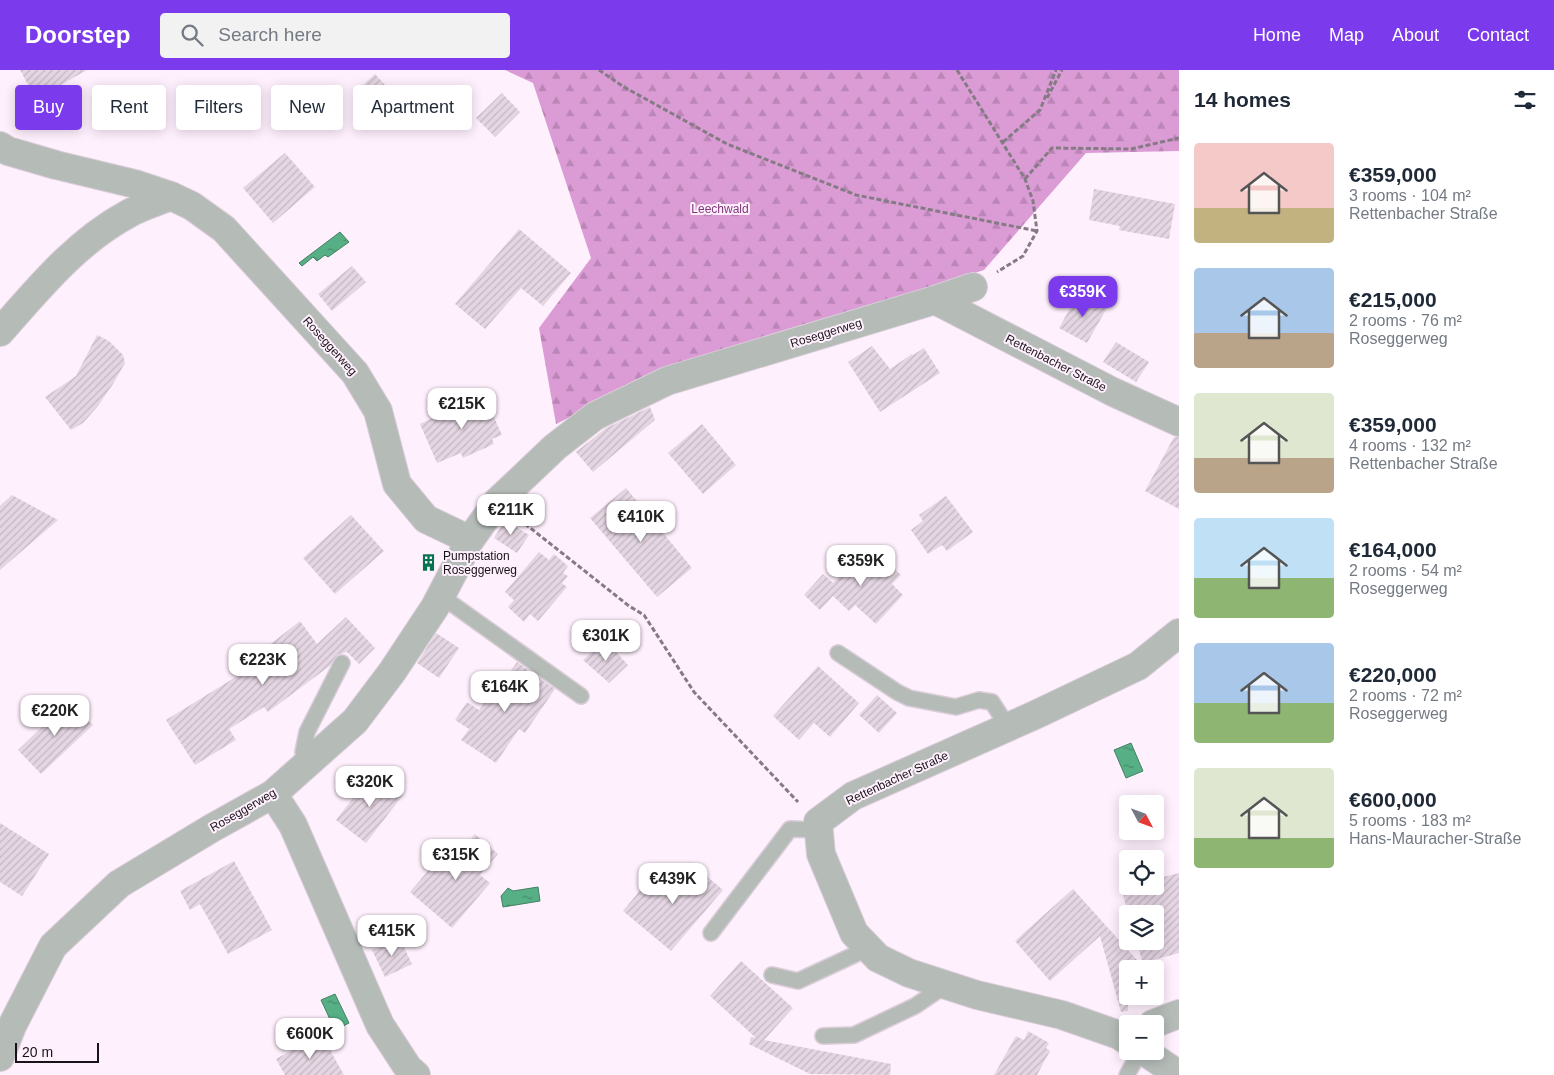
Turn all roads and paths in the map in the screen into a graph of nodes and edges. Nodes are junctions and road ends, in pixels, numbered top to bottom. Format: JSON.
{"nodes":[{"id":1,"x":599,"y":70,"type":"edge"},
{"id":2,"x":957,"y":70,"type":"edge"},
{"id":3,"x":1056,"y":70,"type":"edge"},
{"id":4,"x":1062,"y":70,"type":"edge"},
{"id":5,"x":1040,"y":110,"type":"junction"},
{"id":6,"x":1179,"y":138,"type":"edge"},
{"id":7,"x":1003,"y":142,"type":"junction"},
{"id":8,"x":0,"y":146,"type":"edge"},
{"id":9,"x":1025,"y":179,"type":"junction"},
{"id":10,"x":171,"y":196,"type":"junction"},
{"id":11,"x":1037,"y":231,"type":"junction"},
{"id":12,"x":973,"y":287,"type":"joint"},
{"id":13,"x":935,"y":300,"type":"junction"},
{"id":14,"x":0,"y":332,"type":"edge"},
{"id":15,"x":1179,"y":422,"type":"edge"},
{"id":16,"x":517,"y":518,"type":"dead end"},
{"id":17,"x":470,"y":540,"type":"junction"},
{"id":18,"x":441,"y":596,"type":"junction"},
{"id":19,"x":1179,"y":633,"type":"edge"},
{"id":20,"x":838,"y":653,"type":"dead end"},
{"id":21,"x":342,"y":663,"type":"dead end"},
{"id":22,"x":581,"y":696,"type":"dead end"},
{"id":23,"x":1008,"y":727,"type":"junction"},
{"id":24,"x":306,"y":765,"type":"junction"},
{"id":25,"x":789,"y":792,"type":"dead end"},
{"id":26,"x":273,"y":794,"type":"junction"},
{"id":27,"x":819,"y":830,"type":"junction"},
{"id":28,"x":711,"y":933,"type":"dead end"},
{"id":29,"x":868,"y":948,"type":"junction"},
{"id":30,"x":772,"y":975,"type":"dead end"},
{"id":31,"x":946,"y":985,"type":"junction"},
{"id":32,"x":1179,"y":1014,"type":"edge"},
{"id":33,"x":1164,"y":1020,"type":"edge"},
{"id":34,"x":823,"y":1036,"type":"dead end"},
{"id":35,"x":1119,"y":1037,"type":"edge"},
{"id":36,"x":0,"y":1058,"type":"edge"},
{"id":37,"x":1129,"y":1060,"type":"edge"},
{"id":38,"x":1158,"y":1060,"type":"edge"},
{"id":39,"x":416,"y":1075,"type":"edge"},
{"id":40,"x":1127,"y":1075,"type":"edge"},
{"id":41,"x":1179,"y":1075,"type":"edge"}],
"edges":[{"from":1,"to":11,"type":"path"},
{"from":2,"to":7,"type":"path"},
{"from":3,"to":5,"type":"path"},
{"from":4,"to":5,"type":"path"},
{"from":5,"to":7,"type":"path"},
{"from":6,"to":9,"type":"path"},
{"from":7,"to":9,"type":"path"},
{"from":8,"to":10,"type":"street","name":"Roseggerweg"},
{"from":9,"to":11,"type":"path"},
{"from":10,"to":14,"type":"street"},
{"from":10,"to":17,"type":"street","name":"Roseggerweg"},
{"from":11,"to":12,"type":"path"},
{"from":12,"to":13,"type":"street","name":"Roseggerweg"},
{"from":13,"to":15,"type":"street","name":"Rettenbacher Straße"},
{"from":13,"to":17,"type":"street","name":"Roseggerweg"},
{"from":16,"to":25,"type":"path"},
{"from":17,"to":18,"type":"street","name":"Roseggerweg"},
{"from":18,"to":22,"type":"lane"},
{"from":18,"to":24,"type":"street","name":"Roseggerweg"},
{"from":19,"to":23,"type":"street","name":"Rettenbacher Straße"},
{"from":20,"to":23,"type":"lane"},
{"from":21,"to":24,"type":"lane"},
{"from":23,"to":27,"type":"street","name":"Rettenbacher Straße"},
{"from":24,"to":26,"type":"street","name":"Roseggerweg"},
{"from":26,"to":36,"type":"street","name":"Roseggerweg"},
{"from":26,"to":39,"type":"street"},
{"from":27,"to":28,"type":"lane"},
{"from":27,"to":29,"type":"street"},
{"from":29,"to":30,"type":"lane"},
{"from":29,"to":31,"type":"street"},
{"from":31,"to":34,"type":"lane"},
{"from":31,"to":35,"type":"street"},
{"from":32,"to":33,"type":"street"},
{"from":37,"to":40,"type":"lane"},
{"from":38,"to":41,"type":"street"}]}
